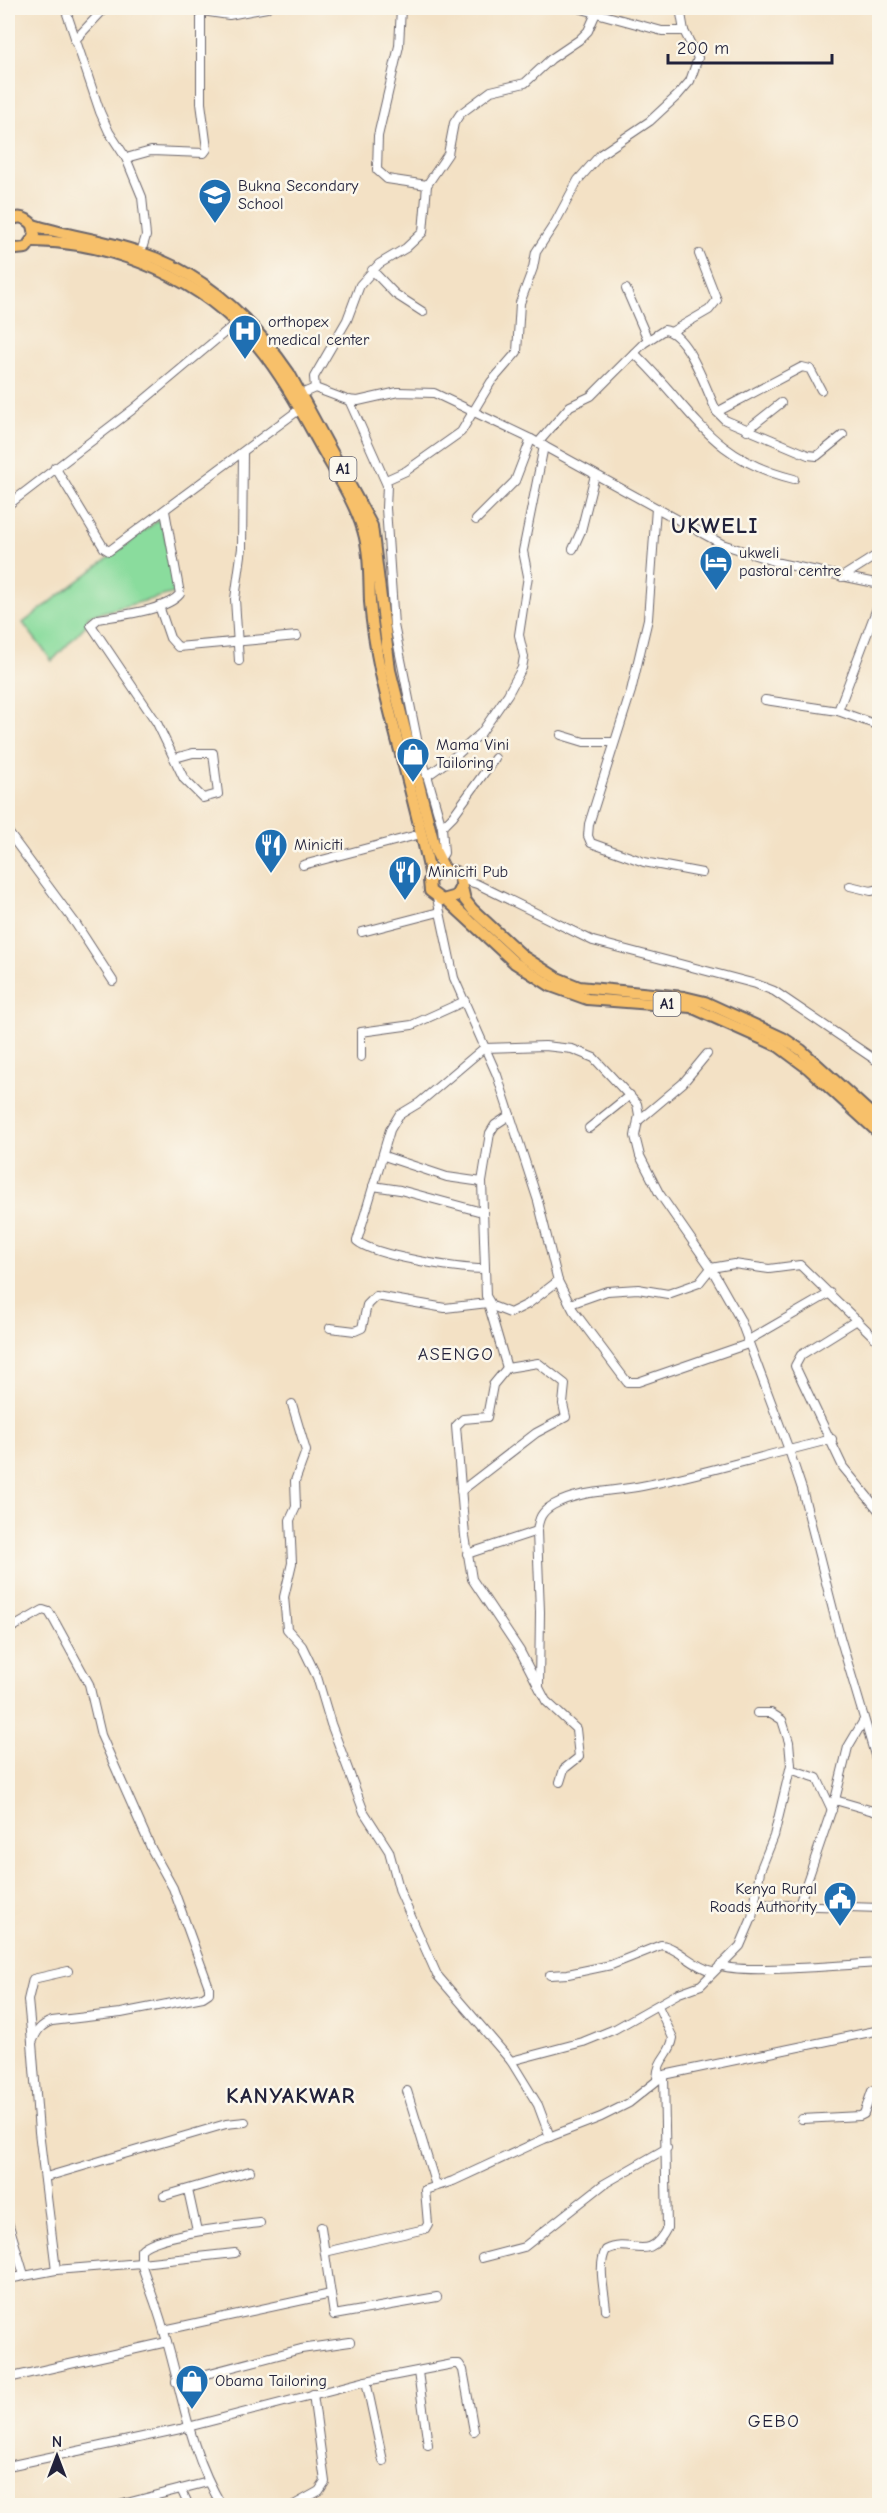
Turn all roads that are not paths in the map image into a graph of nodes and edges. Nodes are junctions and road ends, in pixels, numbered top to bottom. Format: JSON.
{"nodes":[{"id":1,"x":65,"y":8,"type":"edge"},
{"id":2,"x":105,"y":8,"type":"edge"},
{"id":3,"x":151,"y":8,"type":"edge"},
{"id":4,"x":267,"y":8,"type":"edge"},
{"id":5,"x":401,"y":8,"type":"edge"},
{"id":6,"x":578,"y":8,"type":"edge"},
{"id":7,"x":680,"y":8,"type":"edge"},
{"id":8,"x":201,"y":12,"type":"junction"},
{"id":9,"x":596,"y":13,"type":"junction"},
{"id":10,"x":684,"y":31,"type":"junction"},
{"id":11,"x":75,"y":40,"type":"junction"},
{"id":12,"x":126,"y":159,"type":"junction"},
{"id":13,"x":427,"y":185,"type":"junction"},
{"id":14,"x":9,"y":221,"type":"edge"},
{"id":15,"x":33,"y":225,"type":"junction"},
{"id":16,"x":33,"y":240,"type":"junction"},
{"id":17,"x":11,"y":246,"type":"edge"},
{"id":18,"x":141,"y":252,"type":"junction"},
{"id":19,"x":699,"y":254,"type":"dead end"},
{"id":20,"x":8,"y":260,"type":"edge"},
{"id":21,"x":372,"y":270,"type":"junction"},
{"id":22,"x":626,"y":290,"type":"dead end"},
{"id":23,"x":423,"y":312,"type":"dead end"},
{"id":24,"x":236,"y":323,"type":"junction"},
{"id":25,"x":671,"y":332,"type":"junction"},
{"id":26,"x":648,"y":340,"type":"junction"},
{"id":27,"x":634,"y":354,"type":"junction"},
{"id":28,"x":315,"y":388,"type":"junction"},
{"id":29,"x":821,"y":390,"type":"dead end"},
{"id":30,"x":301,"y":394,"type":"junction"},
{"id":31,"x":349,"y":400,"type":"junction"},
{"id":32,"x":781,"y":403,"type":"dead end"},
{"id":33,"x":300,"y":409,"type":"junction"},
{"id":34,"x":475,"y":412,"type":"junction"},
{"id":35,"x":717,"y":412,"type":"junction"},
{"id":36,"x":747,"y":430,"type":"junction"},
{"id":37,"x":843,"y":435,"type":"dead end"},
{"id":38,"x":538,"y":442,"type":"junction"},
{"id":39,"x":243,"y":453,"type":"junction"},
{"id":40,"x":55,"y":467,"type":"junction"},
{"id":41,"x":595,"y":475,"type":"junction"},
{"id":42,"x":794,"y":479,"type":"dead end"},
{"id":43,"x":386,"y":480,"type":"junction"},
{"id":44,"x":8,"y":505,"type":"edge"},
{"id":45,"x":656,"y":508,"type":"junction"},
{"id":46,"x":165,"y":511,"type":"junction"},
{"id":47,"x":476,"y":520,"type":"dead end"},
{"id":48,"x":573,"y":549,"type":"dead end"},
{"id":49,"x":879,"y":553,"type":"edge"},
{"id":50,"x":842,"y":577,"type":"junction"},
{"id":51,"x":879,"y":584,"type":"edge"},
{"id":52,"x":879,"y":600,"type":"edge"},
{"id":53,"x":159,"y":606,"type":"junction"},
{"id":54,"x":297,"y":636,"type":"dead end"},
{"id":55,"x":238,"y":641,"type":"junction"},
{"id":56,"x":239,"y":662,"type":"dead end"},
{"id":57,"x":765,"y":700,"type":"dead end"},
{"id":58,"x":838,"y":711,"type":"junction"},
{"id":59,"x":879,"y":726,"type":"edge"},
{"id":60,"x":561,"y":735,"type":"dead end"},
{"id":61,"x":614,"y":742,"type":"junction"},
{"id":62,"x":175,"y":758,"type":"junction"},
{"id":63,"x":495,"y":758,"type":"dead end"},
{"id":64,"x":427,"y":776,"type":"junction"},
{"id":65,"x":442,"y":828,"type":"junction"},
{"id":66,"x":8,"y":832,"type":"edge"},
{"id":67,"x":421,"y":834,"type":"junction"},
{"id":68,"x":442,"y":864,"type":"junction"},
{"id":69,"x":303,"y":865,"type":"dead end"},
{"id":70,"x":702,"y":873,"type":"dead end"},
{"id":71,"x":431,"y":877,"type":"junction"},
{"id":72,"x":460,"y":883,"type":"junction"},
{"id":73,"x":850,"y":886,"type":"dead end"},
{"id":74,"x":879,"y":889,"type":"edge"},
{"id":75,"x":442,"y":899,"type":"junction"},
{"id":76,"x":439,"y":912,"type":"junction"},
{"id":77,"x":362,"y":932,"type":"dead end"},
{"id":78,"x":113,"y":981,"type":"dead end"},
{"id":79,"x":465,"y":1001,"type":"junction"},
{"id":80,"x":484,"y":1048,"type":"junction"},
{"id":81,"x":707,"y":1054,"type":"dead end"},
{"id":82,"x":361,"y":1057,"type":"dead end"},
{"id":83,"x":879,"y":1063,"type":"edge"},
{"id":84,"x":630,"y":1095,"type":"junction"},
{"id":85,"x":510,"y":1115,"type":"junction"},
{"id":86,"x":638,"y":1121,"type":"junction"},
{"id":87,"x":879,"y":1122,"type":"edge"},
{"id":88,"x":589,"y":1128,"type":"dead end"},
{"id":89,"x":879,"y":1134,"type":"edge"},
{"id":90,"x":384,"y":1156,"type":"junction"},
{"id":91,"x":482,"y":1182,"type":"junction"},
{"id":92,"x":374,"y":1186,"type":"junction"},
{"id":93,"x":482,"y":1212,"type":"junction"},
{"id":94,"x":711,"y":1268,"type":"junction"},
{"id":95,"x":484,"y":1269,"type":"junction"},
{"id":96,"x":558,"y":1281,"type":"junction"},
{"id":97,"x":830,"y":1293,"type":"junction"},
{"id":98,"x":488,"y":1303,"type":"junction"},
{"id":99,"x":570,"y":1304,"type":"junction"},
{"id":100,"x":857,"y":1320,"type":"junction"},
{"id":101,"x":330,"y":1328,"type":"dead end"},
{"id":102,"x":748,"y":1343,"type":"junction"},
{"id":103,"x":879,"y":1343,"type":"edge"},
{"id":104,"x":507,"y":1368,"type":"junction"},
{"id":105,"x":292,"y":1404,"type":"dead end"},
{"id":106,"x":832,"y":1438,"type":"junction"},
{"id":107,"x":789,"y":1450,"type":"junction"},
{"id":108,"x":461,"y":1491,"type":"junction"},
{"id":109,"x":879,"y":1512,"type":"edge"},
{"id":110,"x":537,"y":1531,"type":"junction"},
{"id":111,"x":466,"y":1554,"type":"junction"},
{"id":112,"x":8,"y":1630,"type":"edge"},
{"id":113,"x":538,"y":1686,"type":"junction"},
{"id":114,"x":757,"y":1713,"type":"dead end"},
{"id":115,"x":864,"y":1720,"type":"junction"},
{"id":116,"x":877,"y":1749,"type":"edge"},
{"id":117,"x":790,"y":1769,"type":"junction"},
{"id":118,"x":879,"y":1772,"type":"edge"},
{"id":119,"x":560,"y":1782,"type":"dead end"},
{"id":120,"x":835,"y":1800,"type":"junction"},
{"id":121,"x":832,"y":1810,"type":"junction"},
{"id":122,"x":879,"y":1813,"type":"edge"},
{"id":123,"x":755,"y":1904,"type":"junction"},
{"id":124,"x":799,"y":1905,"type":"junction"},
{"id":125,"x":879,"y":1908,"type":"edge"},
{"id":126,"x":879,"y":1963,"type":"edge"},
{"id":127,"x":720,"y":1965,"type":"junction"},
{"id":128,"x":68,"y":1971,"type":"dead end"},
{"id":129,"x":712,"y":1971,"type":"junction"},
{"id":130,"x":550,"y":1975,"type":"dead end"},
{"id":131,"x":658,"y":2006,"type":"junction"},
{"id":132,"x":879,"y":2030,"type":"edge"},
{"id":133,"x":32,"y":2043,"type":"junction"},
{"id":134,"x":511,"y":2061,"type":"junction"},
{"id":135,"x":661,"y":2077,"type":"junction"},
{"id":136,"x":879,"y":2088,"type":"edge"},
{"id":137,"x":407,"y":2091,"type":"dead end"},
{"id":138,"x":802,"y":2119,"type":"dead end"},
{"id":139,"x":245,"y":2122,"type":"dead end"},
{"id":140,"x":550,"y":2137,"type":"junction"},
{"id":141,"x":666,"y":2148,"type":"junction"},
{"id":142,"x":250,"y":2171,"type":"dead end"},
{"id":143,"x":46,"y":2177,"type":"junction"},
{"id":144,"x":436,"y":2186,"type":"junction"},
{"id":145,"x":188,"y":2190,"type":"junction"},
{"id":146,"x":164,"y":2196,"type":"dead end"},
{"id":147,"x":8,"y":2222,"type":"edge"},
{"id":148,"x":260,"y":2223,"type":"dead end"},
{"id":149,"x":321,"y":2227,"type":"dead end"},
{"id":150,"x":197,"y":2231,"type":"junction"},
{"id":151,"x":325,"y":2252,"type":"junction"},
{"id":152,"x":236,"y":2253,"type":"dead end"},
{"id":153,"x":482,"y":2258,"type":"dead end"},
{"id":154,"x":141,"y":2263,"type":"junction"},
{"id":155,"x":56,"y":2270,"type":"junction"},
{"id":156,"x":24,"y":2275,"type":"junction"},
{"id":157,"x":8,"y":2279,"type":"edge"},
{"id":158,"x":331,"y":2294,"type":"junction"},
{"id":159,"x":436,"y":2297,"type":"dead end"},
{"id":160,"x":606,"y":2310,"type":"dead end"},
{"id":161,"x":164,"y":2330,"type":"junction"},
{"id":162,"x":350,"y":2342,"type":"dead end"},
{"id":163,"x":167,"y":2343,"type":"junction"},
{"id":164,"x":418,"y":2372,"type":"junction"},
{"id":165,"x":8,"y":2378,"type":"edge"},
{"id":166,"x":366,"y":2381,"type":"junction"},
{"id":167,"x":176,"y":2382,"type":"junction"},
{"id":168,"x":314,"y":2394,"type":"junction"},
{"id":169,"x":189,"y":2427,"type":"junction"},
{"id":170,"x":474,"y":2431,"type":"dead end"},
{"id":171,"x":428,"y":2445,"type":"dead end"},
{"id":172,"x":383,"y":2461,"type":"dead end"},
{"id":173,"x":8,"y":2466,"type":"edge"},
{"id":174,"x":208,"y":2482,"type":"junction"},
{"id":175,"x":181,"y":2489,"type":"junction"},
{"id":176,"x":115,"y":2505,"type":"edge"},
{"id":177,"x":189,"y":2505,"type":"edge"},
{"id":178,"x":222,"y":2505,"type":"edge"},
{"id":179,"x":292,"y":2505,"type":"edge"}],
"edges":[{"from":1,"to":11,"type":"street"},
{"from":2,"to":11,"type":"street"},
{"from":3,"to":8,"type":"street"},
{"from":4,"to":8,"type":"street"},
{"from":5,"to":13,"type":"street"},
{"from":6,"to":9,"type":"street"},
{"from":7,"to":10,"type":"street"},
{"from":8,"to":12,"type":"street"},
{"from":9,"to":10,"type":"street"},
{"from":9,"to":13,"type":"street"},
{"from":10,"to":34,"type":"street"},
{"from":11,"to":12,"type":"street"},
{"from":12,"to":18,"type":"street"},
{"from":13,"to":21,"type":"street"},
{"from":14,"to":15,"type":"highway","number":"A1"},
{"from":15,"to":16,"type":"highway"},
{"from":15,"to":18,"type":"highway","number":"A1"},
{"from":16,"to":17,"type":"highway","number":"A1"},
{"from":16,"to":24,"type":"highway","number":"A1"},
{"from":17,"to":20,"type":"street"},
{"from":18,"to":30,"type":"highway","number":"A1"},
{"from":19,"to":25,"type":"street"},
{"from":21,"to":23,"type":"street"},
{"from":21,"to":28,"type":"street"},
{"from":22,"to":26,"type":"street"},
{"from":24,"to":33,"type":"highway","number":"A1"},
{"from":24,"to":40,"type":"street"},
{"from":25,"to":26,"type":"street"},
{"from":25,"to":35,"type":"street"},
{"from":26,"to":27,"type":"street"},
{"from":27,"to":38,"type":"street"},
{"from":27,"to":42,"type":"street"},
{"from":28,"to":30,"type":"street"},
{"from":28,"to":31,"type":"street"},
{"from":29,"to":35,"type":"street"},
{"from":30,"to":68,"type":"highway","number":"A1"},
{"from":31,"to":34,"type":"street"},
{"from":31,"to":43,"type":"street"},
{"from":32,"to":36,"type":"street"},
{"from":33,"to":39,"type":"street"},
{"from":33,"to":67,"type":"highway","number":"A1"},
{"from":34,"to":38,"type":"street"},
{"from":34,"to":43,"type":"street"},
{"from":35,"to":36,"type":"street"},
{"from":36,"to":37,"type":"street"},
{"from":38,"to":41,"type":"street"},
{"from":38,"to":47,"type":"street"},
{"from":38,"to":64,"type":"street"},
{"from":39,"to":46,"type":"street"},
{"from":39,"to":55,"type":"street"},
{"from":40,"to":44,"type":"street"},
{"from":40,"to":46,"type":"street"},
{"from":41,"to":45,"type":"street"},
{"from":41,"to":48,"type":"street"},
{"from":43,"to":64,"type":"street"},
{"from":45,"to":50,"type":"street"},
{"from":45,"to":61,"type":"street"},
{"from":46,"to":53,"type":"street"},
{"from":49,"to":50,"type":"street"},
{"from":50,"to":51,"type":"street"},
{"from":52,"to":58,"type":"street"},
{"from":53,"to":55,"type":"street"},
{"from":53,"to":62,"type":"street"},
{"from":54,"to":55,"type":"street"},
{"from":55,"to":56,"type":"street"},
{"from":57,"to":58,"type":"street"},
{"from":58,"to":59,"type":"street"},
{"from":60,"to":61,"type":"street"},
{"from":61,"to":70,"type":"street"},
{"from":62,"to":62,"type":"street"},
{"from":63,"to":65,"type":"street"},
{"from":64,"to":65,"type":"street"},
{"from":65,"to":68,"type":"street"},
{"from":66,"to":78,"type":"street"},
{"from":67,"to":69,"type":"street"},
{"from":67,"to":71,"type":"highway","number":"A1"},
{"from":68,"to":71,"type":"highway"},
{"from":68,"to":72,"type":"highway","number":"A1"},
{"from":71,"to":75,"type":"highway","number":"A1"},
{"from":72,"to":75,"type":"highway"},
{"from":72,"to":83,"type":"street"},
{"from":72,"to":87,"type":"highway","number":"A1"},
{"from":73,"to":74,"type":"street"},
{"from":75,"to":76,"type":"street"},
{"from":75,"to":89,"type":"highway","number":"A1"},
{"from":76,"to":77,"type":"street"},
{"from":76,"to":79,"type":"street"},
{"from":79,"to":80,"type":"street"},
{"from":79,"to":82,"type":"street"},
{"from":80,"to":84,"type":"street"},
{"from":80,"to":85,"type":"street"},
{"from":80,"to":90,"type":"street"},
{"from":81,"to":86,"type":"street"},
{"from":84,"to":86,"type":"street"},
{"from":84,"to":88,"type":"street"},
{"from":85,"to":91,"type":"street"},
{"from":85,"to":96,"type":"street"},
{"from":86,"to":94,"type":"street"},
{"from":90,"to":91,"type":"street"},
{"from":90,"to":92,"type":"street"},
{"from":91,"to":93,"type":"street"},
{"from":92,"to":93,"type":"street"},
{"from":92,"to":95,"type":"street"},
{"from":93,"to":95,"type":"street"},
{"from":94,"to":97,"type":"street"},
{"from":94,"to":99,"type":"street"},
{"from":94,"to":102,"type":"street"},
{"from":95,"to":98,"type":"street"},
{"from":96,"to":98,"type":"street"},
{"from":96,"to":99,"type":"street"},
{"from":97,"to":100,"type":"street"},
{"from":97,"to":102,"type":"street"},
{"from":98,"to":101,"type":"street"},
{"from":98,"to":104,"type":"street"},
{"from":99,"to":102,"type":"street"},
{"from":100,"to":103,"type":"street"},
{"from":100,"to":106,"type":"street"},
{"from":102,"to":107,"type":"street"},
{"from":104,"to":108,"type":"street"},
{"from":104,"to":108,"type":"street"},
{"from":105,"to":134,"type":"street"},
{"from":106,"to":107,"type":"street"},
{"from":106,"to":109,"type":"street"},
{"from":107,"to":110,"type":"street"},
{"from":107,"to":115,"type":"street"},
{"from":108,"to":111,"type":"street"},
{"from":110,"to":111,"type":"street"},
{"from":110,"to":113,"type":"street"},
{"from":111,"to":113,"type":"street"},
{"from":112,"to":133,"type":"street"},
{"from":113,"to":119,"type":"street"},
{"from":114,"to":117,"type":"street"},
{"from":115,"to":116,"type":"street"},
{"from":115,"to":120,"type":"street"},
{"from":116,"to":118,"type":"street"},
{"from":117,"to":121,"type":"street"},
{"from":117,"to":123,"type":"street"},
{"from":120,"to":121,"type":"street"},
{"from":120,"to":122,"type":"street"},
{"from":121,"to":124,"type":"street"},
{"from":123,"to":124,"type":"street"},
{"from":123,"to":127,"type":"street"},
{"from":124,"to":125,"type":"street"},
{"from":126,"to":127,"type":"street"},
{"from":127,"to":129,"type":"street"},
{"from":128,"to":133,"type":"street"},
{"from":129,"to":130,"type":"street"},
{"from":129,"to":131,"type":"street"},
{"from":131,"to":134,"type":"street"},
{"from":131,"to":135,"type":"street"},
{"from":132,"to":135,"type":"street"},
{"from":133,"to":143,"type":"street"},
{"from":134,"to":140,"type":"street"},
{"from":135,"to":140,"type":"street"},
{"from":135,"to":141,"type":"street"},
{"from":136,"to":138,"type":"street"},
{"from":137,"to":144,"type":"street"},
{"from":139,"to":143,"type":"street"},
{"from":140,"to":144,"type":"street"},
{"from":141,"to":153,"type":"street"},
{"from":141,"to":160,"type":"street"},
{"from":142,"to":145,"type":"street"},
{"from":143,"to":155,"type":"street"},
{"from":144,"to":151,"type":"street"},
{"from":145,"to":146,"type":"street"},
{"from":145,"to":150,"type":"street"},
{"from":147,"to":156,"type":"street"},
{"from":148,"to":150,"type":"street"},
{"from":149,"to":151,"type":"street"},
{"from":150,"to":154,"type":"street"},
{"from":151,"to":158,"type":"street"},
{"from":152,"to":154,"type":"street"},
{"from":154,"to":155,"type":"street"},
{"from":154,"to":161,"type":"street"},
{"from":155,"to":156,"type":"street"},
{"from":156,"to":157,"type":"street"},
{"from":158,"to":159,"type":"street"},
{"from":158,"to":161,"type":"street"},
{"from":161,"to":163,"type":"street"},
{"from":162,"to":167,"type":"street"},
{"from":163,"to":165,"type":"street"},
{"from":163,"to":167,"type":"street"},
{"from":164,"to":166,"type":"street"},
{"from":164,"to":170,"type":"street"},
{"from":164,"to":171,"type":"street"},
{"from":166,"to":168,"type":"street"},
{"from":166,"to":172,"type":"street"},
{"from":167,"to":169,"type":"street"},
{"from":168,"to":169,"type":"street"},
{"from":168,"to":179,"type":"street"},
{"from":169,"to":173,"type":"street"},
{"from":169,"to":174,"type":"street"},
{"from":174,"to":175,"type":"street"},
{"from":174,"to":178,"type":"street"},
{"from":175,"to":176,"type":"street"},
{"from":175,"to":177,"type":"street"}]}
